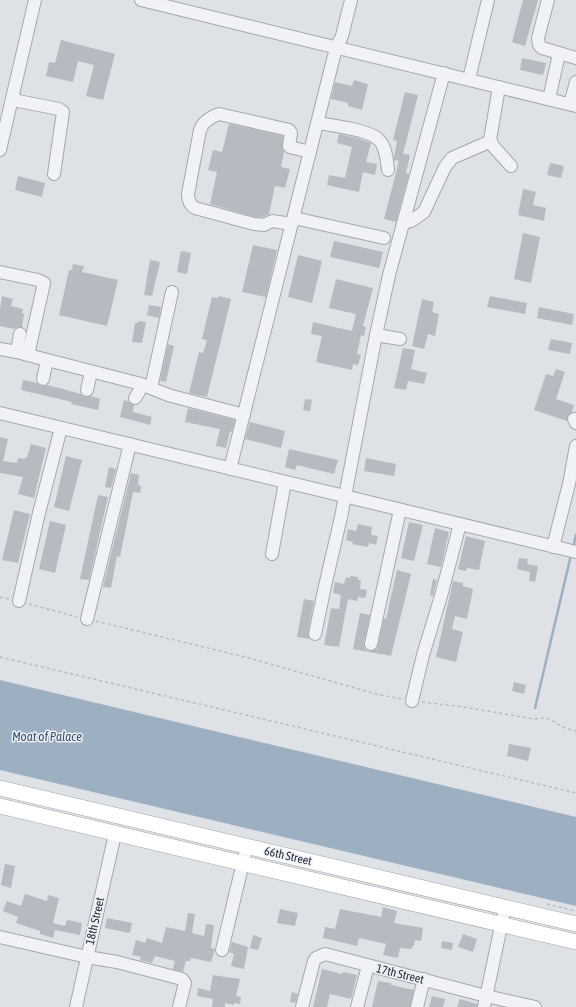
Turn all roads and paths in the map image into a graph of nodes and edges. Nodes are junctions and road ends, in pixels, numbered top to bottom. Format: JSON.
{"nodes":[{"id":1,"x":35,"y":0,"type":"edge"},
{"id":2,"x":141,"y":0,"type":"edge"},
{"id":3,"x":351,"y":0,"type":"edge"},
{"id":4,"x":488,"y":0,"type":"edge"},
{"id":5,"x":548,"y":0,"type":"edge"},
{"id":6,"x":175,"y":4,"type":"edge"},
{"id":7,"x":191,"y":6,"type":"edge"},
{"id":8,"x":336,"y":48,"type":"junction"},
{"id":9,"x":559,"y":54,"type":"junction"},
{"id":10,"x":576,"y":58,"type":"edge"},
{"id":11,"x":444,"y":73,"type":"junction"},
{"id":12,"x":469,"y":79,"type":"junction"},
{"id":13,"x":576,"y":82,"type":"edge"},
{"id":14,"x":499,"y":87,"type":"junction"},
{"id":15,"x":549,"y":99,"type":"junction"},
{"id":16,"x":12,"y":100,"type":"junction"},
{"id":17,"x":573,"y":105,"type":"edge"},
{"id":18,"x":318,"y":123,"type":"junction"},
{"id":19,"x":491,"y":141,"type":"junction"},
{"id":20,"x":0,"y":150,"type":"edge"},
{"id":21,"x":310,"y":152,"type":"junction"},
{"id":22,"x":511,"y":166,"type":"dead end"},
{"id":23,"x":388,"y":170,"type":"dead end"},
{"id":24,"x":54,"y":174,"type":"dead end"},
{"id":25,"x":293,"y":221,"type":"junction"},
{"id":26,"x":403,"y":223,"type":"junction"},
{"id":27,"x":384,"y":238,"type":"dead end"},
{"id":28,"x":0,"y":272,"type":"edge"},
{"id":29,"x":172,"y":292,"type":"dead end"},
{"id":30,"x":20,"y":334,"type":"dead end"},
{"id":31,"x":376,"y":335,"type":"junction"},
{"id":32,"x":400,"y":339,"type":"dead end"},
{"id":33,"x":0,"y":349,"type":"edge"},
{"id":34,"x":23,"y":354,"type":"junction"},
{"id":35,"x":47,"y":360,"type":"junction"},
{"id":36,"x":91,"y":372,"type":"junction"},
{"id":37,"x":43,"y":379,"type":"dead end"},
{"id":38,"x":147,"y":386,"type":"junction"},
{"id":39,"x":87,"y":390,"type":"dead end"},
{"id":40,"x":135,"y":398,"type":"dead end"},
{"id":41,"x":0,"y":413,"type":"edge"},
{"id":42,"x":244,"y":415,"type":"junction"},
{"id":43,"x":61,"y":428,"type":"junction"},
{"id":44,"x":130,"y":444,"type":"junction"},
{"id":45,"x":576,"y":446,"type":"edge"},
{"id":46,"x":230,"y":469,"type":"junction"},
{"id":47,"x":285,"y":482,"type":"junction"},
{"id":48,"x":344,"y":496,"type":"junction"},
{"id":49,"x":400,"y":510,"type":"junction"},
{"id":50,"x":460,"y":524,"type":"junction"},
{"id":51,"x":553,"y":547,"type":"junction"},
{"id":52,"x":572,"y":552,"type":"edge"},
{"id":53,"x":272,"y":554,"type":"dead end"},
{"id":54,"x":0,"y":597,"type":"edge"},
{"id":55,"x":19,"y":601,"type":"junction"},
{"id":56,"x":87,"y":619,"type":"junction"},
{"id":57,"x":315,"y":634,"type":"dead end"},
{"id":58,"x":372,"y":644,"type":"dead end"},
{"id":59,"x":0,"y":656,"type":"edge"},
{"id":60,"x":412,"y":700,"type":"junction"},
{"id":61,"x":576,"y":731,"type":"edge"},
{"id":62,"x":0,"y":788,"type":"edge"},
{"id":63,"x":576,"y":793,"type":"edge"},
{"id":64,"x":0,"y":806,"type":"edge"},
{"id":65,"x":115,"y":834,"type":"junction"},
{"id":66,"x":247,"y":846,"type":"junction"},
{"id":67,"x":243,"y":864,"type":"junction"},
{"id":68,"x":505,"y":907,"type":"junction"},
{"id":69,"x":500,"y":924,"type":"junction"},
{"id":70,"x":576,"y":924,"type":"edge"},
{"id":71,"x":0,"y":937,"type":"edge"},
{"id":72,"x":576,"y":942,"type":"edge"},
{"id":73,"x":222,"y":950,"type":"dead end"},
{"id":74,"x":87,"y":957,"type":"junction"},
{"id":75,"x":368,"y":966,"type":"junction"},
{"id":76,"x":424,"y":980,"type":"junction"},
{"id":77,"x":485,"y":1002,"type":"edge"},
{"id":78,"x":76,"y":1007,"type":"edge"},
{"id":79,"x":179,"y":1007,"type":"edge"},
{"id":80,"x":302,"y":1007,"type":"edge"},
{"id":81,"x":358,"y":1007,"type":"edge"},
{"id":82,"x":417,"y":1007,"type":"edge"},
{"id":83,"x":535,"y":1007,"type":"edge"}],
"edges":[{"from":1,"to":16,"type":"street"},
{"from":2,"to":6,"type":"street"},
{"from":3,"to":8,"type":"street"},
{"from":4,"to":12,"type":"street"},
{"from":5,"to":9,"type":"street"},
{"from":6,"to":7,"type":"street"},
{"from":7,"to":8,"type":"street"},
{"from":8,"to":11,"type":"street"},
{"from":8,"to":18,"type":"street"},
{"from":9,"to":10,"type":"street"},
{"from":9,"to":15,"type":"street"},
{"from":11,"to":12,"type":"street"},
{"from":11,"to":26,"type":"street"},
{"from":12,"to":14,"type":"street"},
{"from":13,"to":17,"type":"street"},
{"from":14,"to":15,"type":"street"},
{"from":14,"to":19,"type":"street"},
{"from":15,"to":17,"type":"street"},
{"from":16,"to":20,"type":"street"},
{"from":16,"to":24,"type":"street"},
{"from":18,"to":21,"type":"street"},
{"from":18,"to":23,"type":"street"},
{"from":19,"to":22,"type":"street"},
{"from":19,"to":26,"type":"street"},
{"from":21,"to":25,"type":"street"},
{"from":21,"to":25,"type":"street"},
{"from":25,"to":27,"type":"street"},
{"from":25,"to":42,"type":"street"},
{"from":26,"to":31,"type":"street"},
{"from":28,"to":34,"type":"street"},
{"from":29,"to":38,"type":"street"},
{"from":30,"to":34,"type":"street"},
{"from":31,"to":32,"type":"street"},
{"from":31,"to":48,"type":"street"},
{"from":33,"to":34,"type":"street"},
{"from":34,"to":35,"type":"street"},
{"from":35,"to":36,"type":"street"},
{"from":35,"to":37,"type":"street"},
{"from":36,"to":38,"type":"street"},
{"from":36,"to":39,"type":"street"},
{"from":38,"to":40,"type":"street"},
{"from":38,"to":42,"type":"street"},
{"from":41,"to":43,"type":"street"},
{"from":42,"to":46,"type":"street"},
{"from":43,"to":44,"type":"street"},
{"from":43,"to":55,"type":"street"},
{"from":44,"to":46,"type":"street"},
{"from":44,"to":56,"type":"street"},
{"from":45,"to":51,"type":"street"},
{"from":46,"to":47,"type":"street"},
{"from":47,"to":48,"type":"street"},
{"from":47,"to":53,"type":"street"},
{"from":48,"to":49,"type":"street"},
{"from":48,"to":57,"type":"street"},
{"from":49,"to":50,"type":"street"},
{"from":49,"to":58,"type":"street"},
{"from":50,"to":51,"type":"street"},
{"from":50,"to":60,"type":"street"},
{"from":51,"to":52,"type":"street"},
{"from":54,"to":55,"type":"path"},
{"from":55,"to":56,"type":"path"},
{"from":56,"to":60,"type":"path"},
{"from":59,"to":63,"type":"path"},
{"from":60,"to":61,"type":"path"},
{"from":62,"to":66,"type":"main road","name":"66th Street"},
{"from":64,"to":65,"type":"main road","name":"66th Street"},
{"from":65,"to":67,"type":"main road","name":"66th Street"},
{"from":65,"to":74,"type":"street","name":"18th Street"},
{"from":66,"to":67,"type":"street"},
{"from":66,"to":68,"type":"main road","name":"66th Street"},
{"from":67,"to":69,"type":"main road","name":"66th Street"},
{"from":67,"to":73,"type":"street"},
{"from":68,"to":69,"type":"street"},
{"from":68,"to":70,"type":"main road","name":"66th Street"},
{"from":69,"to":72,"type":"main road","name":"66th Street"},
{"from":69,"to":77,"type":"street"},
{"from":71,"to":74,"type":"street"},
{"from":74,"to":78,"type":"street","name":"18th Street"},
{"from":74,"to":79,"type":"street"},
{"from":75,"to":76,"type":"street","name":"17th Street"},
{"from":75,"to":80,"type":"street","name":"17th Street"},
{"from":75,"to":81,"type":"street"},
{"from":76,"to":77,"type":"street","name":"17th Street"},
{"from":76,"to":82,"type":"street"},
{"from":77,"to":83,"type":"street","name":"17th Street"}]}
